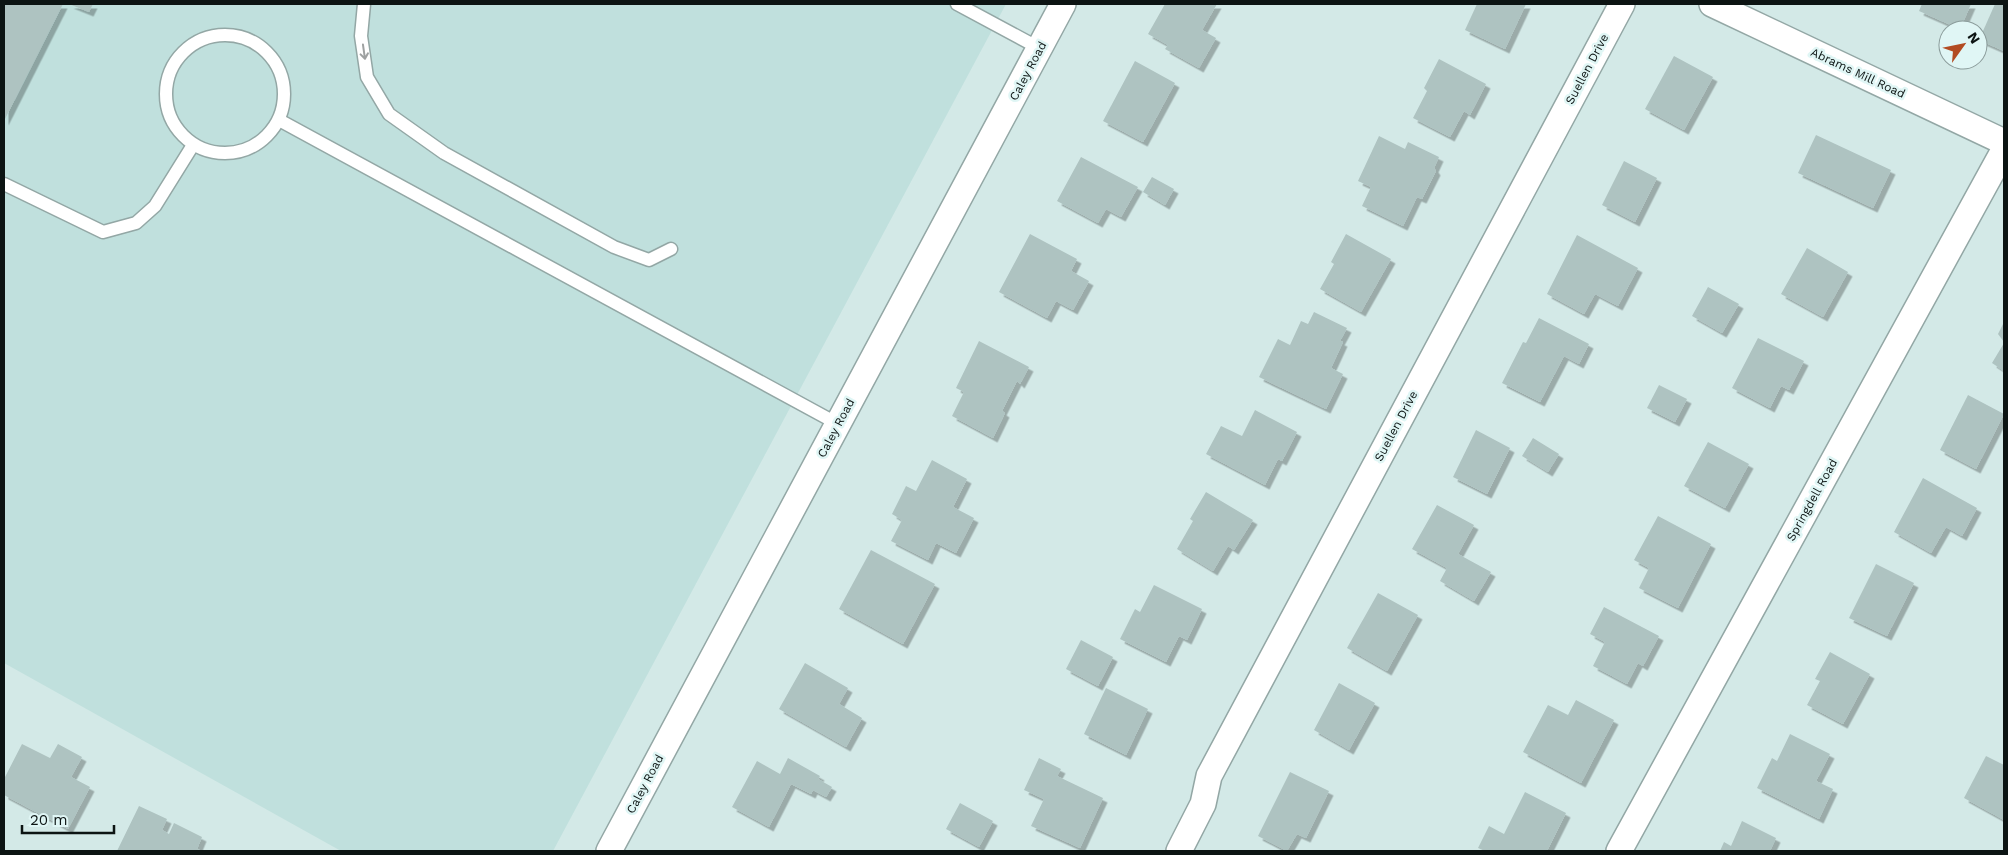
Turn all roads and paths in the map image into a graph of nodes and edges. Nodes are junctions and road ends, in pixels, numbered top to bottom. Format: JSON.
{"nodes":[{"id":1,"x":364,"y":4,"type":"edge"},
{"id":2,"x":957,"y":4,"type":"edge"},
{"id":3,"x":1063,"y":4,"type":"edge"},
{"id":4,"x":1622,"y":4,"type":"edge"},
{"id":5,"x":1712,"y":4,"type":"edge"},
{"id":6,"x":1039,"y":48,"type":"junction"},
{"id":7,"x":279,"y":120,"type":"junction"},
{"id":8,"x":2004,"y":142,"type":"edge"},
{"id":9,"x":193,"y":145,"type":"junction"},
{"id":10,"x":2004,"y":150,"type":"edge"},
{"id":11,"x":4,"y":184,"type":"edge"},
{"id":12,"x":671,"y":249,"type":"dead end"},
{"id":13,"x":838,"y":424,"type":"junction"},
{"id":14,"x":609,"y":851,"type":"edge"},
{"id":15,"x":1178,"y":851,"type":"edge"},
{"id":16,"x":1620,"y":851,"type":"edge"}],
"edges":[{"from":1,"to":12,"type":"lane","one_way":true},
{"from":2,"to":6,"type":"lane"},
{"from":3,"to":6,"type":"street","name":"Caley Road"},
{"from":4,"to":15,"type":"street","name":"Suellen Drive"},
{"from":5,"to":8,"type":"street","name":"Abrams Mill Road"},
{"from":6,"to":13,"type":"street","name":"Caley Road"},
{"from":7,"to":9,"type":"lane"},
{"from":7,"to":9,"type":"lane"},
{"from":7,"to":13,"type":"lane"},
{"from":9,"to":11,"type":"lane"},
{"from":10,"to":16,"type":"street","name":"Springdell Road"},
{"from":13,"to":14,"type":"street","name":"Caley Road"}]}
